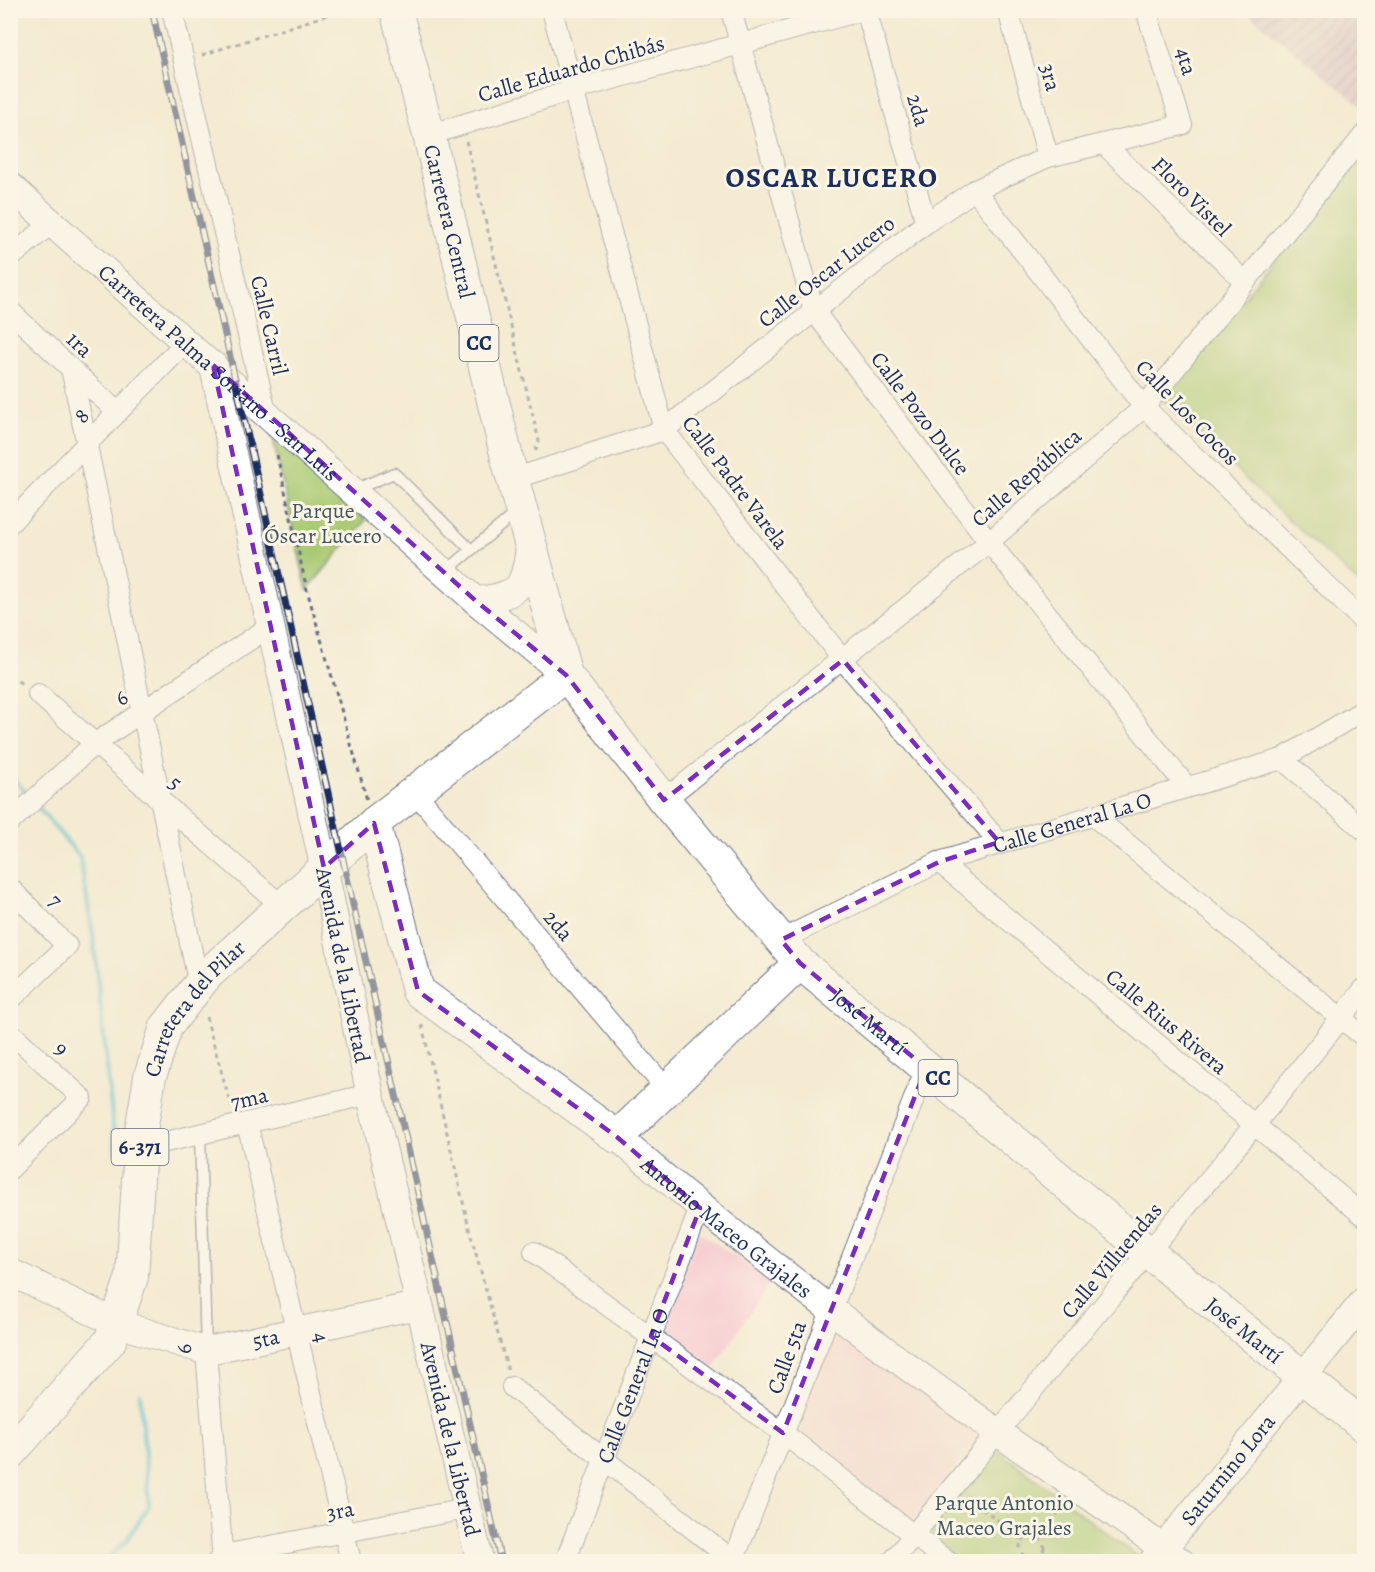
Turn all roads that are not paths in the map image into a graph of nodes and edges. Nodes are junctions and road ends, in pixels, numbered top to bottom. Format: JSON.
{"nodes":[{"id":1,"x":172,"y":10,"type":"edge"},
{"id":2,"x":396,"y":10,"type":"edge"},
{"id":3,"x":552,"y":10,"type":"edge"},
{"id":4,"x":731,"y":10,"type":"edge"},
{"id":5,"x":865,"y":10,"type":"edge"},
{"id":6,"x":1008,"y":10,"type":"edge"},
{"id":7,"x":1146,"y":10,"type":"edge"},
{"id":8,"x":741,"y":44,"type":"junction"},
{"id":9,"x":573,"y":90,"type":"junction"},
{"id":10,"x":1182,"y":125,"type":"joint"},
{"id":11,"x":429,"y":135,"type":"junction"},
{"id":12,"x":1365,"y":135,"type":"edge"},
{"id":13,"x":1105,"y":145,"type":"junction"},
{"id":14,"x":1048,"y":157,"type":"junction"},
{"id":15,"x":10,"y":186,"type":"edge"},
{"id":16,"x":975,"y":190,"type":"junction"},
{"id":17,"x":54,"y":221,"type":"junction"},
{"id":18,"x":926,"y":223,"type":"junction"},
{"id":19,"x":10,"y":258,"type":"edge"},
{"id":20,"x":1245,"y":282,"type":"junction"},
{"id":21,"x":10,"y":311,"type":"edge"},
{"id":22,"x":814,"y":311,"type":"junction"},
{"id":23,"x":187,"y":341,"type":"junction"},
{"id":24,"x":213,"y":365,"type":"junction"},
{"id":25,"x":71,"y":368,"type":"junction"},
{"id":26,"x":1144,"y":407,"type":"junction"},
{"id":27,"x":117,"y":412,"type":"junction"},
{"id":28,"x":266,"y":412,"type":"junction"},
{"id":29,"x":664,"y":430,"type":"junction"},
{"id":30,"x":86,"y":445,"type":"junction"},
{"id":31,"x":353,"y":491,"type":"junction"},
{"id":32,"x":517,"y":494,"type":"junction"},
{"id":33,"x":10,"y":523,"type":"edge"},
{"id":34,"x":989,"y":542,"type":"junction"},
{"id":35,"x":530,"y":546,"type":"junction"},
{"id":36,"x":471,"y":550,"type":"junction"},
{"id":37,"x":445,"y":572,"type":"junction"},
{"id":38,"x":476,"y":601,"type":"junction"},
{"id":39,"x":1365,"y":622,"type":"edge"},
{"id":40,"x":269,"y":627,"type":"junction"},
{"id":41,"x":843,"y":660,"type":"junction"},
{"id":42,"x":566,"y":675,"type":"junction"},
{"id":43,"x":38,"y":694,"type":"dead end"},
{"id":44,"x":1365,"y":710,"type":"edge"},
{"id":45,"x":142,"y":712,"type":"junction"},
{"id":46,"x":94,"y":744,"type":"junction"},
{"id":47,"x":1281,"y":759,"type":"junction"},
{"id":48,"x":1187,"y":787,"type":"junction"},
{"id":49,"x":414,"y":791,"type":"junction"},
{"id":50,"x":160,"y":800,"type":"junction"},
{"id":51,"x":664,"y":800,"type":"junction"},
{"id":52,"x":1092,"y":815,"type":"junction"},
{"id":53,"x":17,"y":816,"type":"edge"},
{"id":54,"x":374,"y":823,"type":"junction"},
{"id":55,"x":1365,"y":830,"type":"edge"},
{"id":56,"x":999,"y":842,"type":"junction"},
{"id":57,"x":939,"y":862,"type":"junction"},
{"id":58,"x":324,"y":868,"type":"junction"},
{"id":59,"x":10,"y":888,"type":"edge"},
{"id":60,"x":282,"y":906,"type":"junction"},
{"id":61,"x":790,"y":952,"type":"junction"},
{"id":62,"x":199,"y":986,"type":"junction"},
{"id":63,"x":1365,"y":989,"type":"edge"},
{"id":64,"x":10,"y":1000,"type":"edge"},
{"id":65,"x":1341,"y":1019,"type":"junction"},
{"id":66,"x":10,"y":1032,"type":"edge"},
{"id":67,"x":1365,"y":1037,"type":"edge"},
{"id":68,"x":926,"y":1068,"type":"junction"},
{"id":69,"x":667,"y":1090,"type":"junction"},
{"id":70,"x":370,"y":1094,"type":"junction"},
{"id":71,"x":242,"y":1124,"type":"junction"},
{"id":72,"x":1256,"y":1125,"type":"junction"},
{"id":73,"x":200,"y":1134,"type":"junction"},
{"id":74,"x":617,"y":1137,"type":"junction"},
{"id":75,"x":140,"y":1148,"type":"junction"},
{"id":76,"x":10,"y":1169,"type":"edge"},
{"id":77,"x":700,"y":1208,"type":"junction"},
{"id":78,"x":1365,"y":1216,"type":"edge"},
{"id":79,"x":534,"y":1252,"type":"dead end"},
{"id":80,"x":1149,"y":1253,"type":"junction"},
{"id":81,"x":10,"y":1272,"type":"edge"},
{"id":82,"x":1365,"y":1301,"type":"edge"},
{"id":83,"x":419,"y":1305,"type":"junction"},
{"id":84,"x":830,"y":1307,"type":"junction"},
{"id":85,"x":116,"y":1323,"type":"junction"},
{"id":86,"x":296,"y":1331,"type":"junction"},
{"id":87,"x":651,"y":1336,"type":"junction"},
{"id":88,"x":206,"y":1351,"type":"junction"},
{"id":89,"x":1303,"y":1376,"type":"junction"},
{"id":90,"x":512,"y":1388,"type":"road end"},
{"id":91,"x":1365,"y":1426,"type":"edge"},
{"id":92,"x":996,"y":1431,"type":"junction"},
{"id":93,"x":783,"y":1433,"type":"junction"},
{"id":94,"x":10,"y":1454,"type":"edge"},
{"id":95,"x":602,"y":1460,"type":"junction"},
{"id":96,"x":466,"y":1509,"type":"junction"},
{"id":97,"x":345,"y":1534,"type":"junction"},
{"id":98,"x":913,"y":1535,"type":"junction"},
{"id":99,"x":1166,"y":1557,"type":"edge"},
{"id":100,"x":221,"y":1559,"type":"edge"},
{"id":101,"x":734,"y":1561,"type":"edge"},
{"id":102,"x":351,"y":1562,"type":"edge"},
{"id":103,"x":480,"y":1562,"type":"edge"},
{"id":104,"x":566,"y":1562,"type":"edge"},
{"id":105,"x":892,"y":1562,"type":"edge"},
{"id":106,"x":948,"y":1562,"type":"edge"}],
"edges":[{"from":1,"to":28,"type":"street","name":"Calle Carril"},
{"from":2,"to":11,"type":"main road","name":"Carretera Central","number":"CC"},
{"from":3,"to":9,"type":"street","name":"Calle Padre Varela"},
{"from":4,"to":8,"type":"street","name":"Calle Pozo Dulce"},
{"from":5,"to":8,"type":"street","name":"Calle Eduardo Chibás"},
{"from":5,"to":18,"type":"street","name":"2da"},
{"from":6,"to":14,"type":"street","name":"3ra"},
{"from":7,"to":10,"type":"street","name":"4ta"},
{"from":8,"to":9,"type":"street","name":"Calle Eduardo Chibás"},
{"from":8,"to":22,"type":"street","name":"Calle Pozo Dulce"},
{"from":9,"to":11,"type":"street","name":"Calle Eduardo Chibás"},
{"from":9,"to":29,"type":"street","name":"Calle Padre Varela"},
{"from":10,"to":13,"type":"street","name":"Calle Oscar Lucero"},
{"from":11,"to":32,"type":"main road","name":"Carretera Central","number":"CC"},
{"from":12,"to":20,"type":"street","name":"Calle República"},
{"from":13,"to":14,"type":"street","name":"Calle Oscar Lucero"},
{"from":13,"to":20,"type":"street","name":"Floro Vistel"},
{"from":14,"to":16,"type":"street","name":"Calle Oscar Lucero"},
{"from":15,"to":17,"type":"main road","name":"Carretera Palma Soriano - San Luis"},
{"from":16,"to":18,"type":"street","name":"Calle Oscar Lucero"},
{"from":16,"to":26,"type":"street","name":"Calle Los Cocos"},
{"from":17,"to":19,"type":"street"},
{"from":17,"to":23,"type":"main road","name":"Carretera Palma Soriano - San Luis"},
{"from":18,"to":22,"type":"street","name":"Calle Oscar Lucero"},
{"from":20,"to":26,"type":"street","name":"Calle República"},
{"from":21,"to":25,"type":"street","name":"1ra"},
{"from":22,"to":29,"type":"street","name":"Calle Oscar Lucero"},
{"from":22,"to":34,"type":"street","name":"Calle Pozo Dulce"},
{"from":23,"to":24,"type":"main road","name":"Carretera Palma Soriano - San Luis"},
{"from":23,"to":27,"type":"street","name":"8"},
{"from":24,"to":28,"type":"main road","name":"Carretera Palma Soriano - San Luis"},
{"from":24,"to":40,"type":"main road","name":"Avenida de la Libertad"},
{"from":25,"to":27,"type":"street","name":"1ra"},
{"from":25,"to":30,"type":"street"},
{"from":26,"to":34,"type":"street","name":"Calle República"},
{"from":26,"to":39,"type":"street","name":"Calle Los Cocos"},
{"from":27,"to":30,"type":"street","name":"8"},
{"from":28,"to":31,"type":"main road","name":"Carretera Palma Soriano - San Luis"},
{"from":29,"to":32,"type":"street","name":"Calle Oscar Lucero"},
{"from":29,"to":41,"type":"street","name":"Calle Padre Varela"},
{"from":30,"to":33,"type":"street","name":"8"},
{"from":30,"to":45,"type":"street"},
{"from":31,"to":36,"type":"lane"},
{"from":31,"to":37,"type":"main road","name":"Carretera Palma Soriano - San Luis"},
{"from":32,"to":35,"type":"main road","name":"Carretera Central","number":"CC"},
{"from":32,"to":36,"type":"lane"},
{"from":34,"to":41,"type":"street","name":"Calle República"},
{"from":34,"to":48,"type":"street","name":"Calle Pozo Dulce"},
{"from":35,"to":38,"type":"main road"},
{"from":35,"to":42,"type":"main road","name":"Carretera Central","number":"CC"},
{"from":36,"to":37,"type":"lane"},
{"from":37,"to":38,"type":"main road","name":"Carretera Palma Soriano - San Luis"},
{"from":38,"to":42,"type":"main road","name":"Carretera Palma Soriano - San Luis"},
{"from":40,"to":45,"type":"street","name":"6"},
{"from":40,"to":58,"type":"main road","name":"Avenida de la Libertad"},
{"from":41,"to":51,"type":"street","name":"Calle República"},
{"from":41,"to":56,"type":"street","name":"Calle Padre Varela"},
{"from":42,"to":49,"type":"main road","name":"Carretera del Pilar"},
{"from":42,"to":51,"type":"main road","name":"José Martí","number":"CC"},
{"from":43,"to":46,"type":"street","name":"5"},
{"from":44,"to":47,"type":"street","name":"Calle General La O"},
{"from":45,"to":46,"type":"street","name":"6"},
{"from":45,"to":50,"type":"street"},
{"from":46,"to":50,"type":"street","name":"5"},
{"from":46,"to":53,"type":"street","name":"6"},
{"from":47,"to":48,"type":"street","name":"Calle General La O"},
{"from":47,"to":55,"type":"street"},
{"from":48,"to":52,"type":"street","name":"Calle General La O"},
{"from":49,"to":54,"type":"main road","name":"Carretera del Pilar"},
{"from":49,"to":69,"type":"street","name":"2da"},
{"from":50,"to":60,"type":"street","name":"5"},
{"from":50,"to":62,"type":"street"},
{"from":51,"to":61,"type":"main road","name":"José Martí","number":"CC"},
{"from":52,"to":56,"type":"street","name":"Calle General La O"},
{"from":52,"to":65,"type":"street"},
{"from":54,"to":58,"type":"main road","name":"Carretera del Pilar"},
{"from":54,"to":74,"type":"main road","name":"Antonio Maceo Grajales"},
{"from":56,"to":57,"type":"street","name":"Calle General La O"},
{"from":57,"to":61,"type":"street","name":"Calle General La O"},
{"from":57,"to":72,"type":"street","name":"Calle Rius Rivera"},
{"from":58,"to":60,"type":"main road","name":"Carretera del Pilar","number":"6-371"},
{"from":58,"to":70,"type":"main road","name":"Avenida de la Libertad"},
{"from":59,"to":64,"type":"street","name":"7"},
{"from":60,"to":62,"type":"main road","name":"Carretera del Pilar","number":"6-371"},
{"from":61,"to":68,"type":"main road","name":"José Martí","number":"CC"},
{"from":61,"to":69,"type":"main road","name":"Calle General La O"},
{"from":62,"to":75,"type":"main road","name":"Carretera del Pilar","number":"6-371"},
{"from":63,"to":65,"type":"street","name":"Calle Villuendas"},
{"from":65,"to":67,"type":"street"},
{"from":65,"to":72,"type":"street","name":"Calle Villuendas"},
{"from":66,"to":76,"type":"street","name":"9"},
{"from":68,"to":80,"type":"main road","name":"José Martí","number":"CC"},
{"from":68,"to":84,"type":"street","name":"Calle 5ta"},
{"from":69,"to":74,"type":"main road","name":"Calle General La O"},
{"from":70,"to":71,"type":"street","name":"7ma"},
{"from":70,"to":83,"type":"main road","name":"Avenida de la Libertad"},
{"from":71,"to":73,"type":"street","name":"7ma"},
{"from":71,"to":86,"type":"street","name":"4"},
{"from":72,"to":78,"type":"street","name":"Calle Rius Rivera"},
{"from":72,"to":80,"type":"street","name":"Calle Villuendas"},
{"from":73,"to":75,"type":"street","name":"7ma"},
{"from":73,"to":88,"type":"lane","name":"6"},
{"from":74,"to":77,"type":"main road","name":"Antonio Maceo Grajales"},
{"from":75,"to":85,"type":"main road","name":"Carretera del Pilar","number":"6-371"},
{"from":77,"to":84,"type":"main road","name":"Antonio Maceo Grajales"},
{"from":77,"to":87,"type":"street","name":"Calle General La O"},
{"from":79,"to":87,"type":"street"},
{"from":80,"to":89,"type":"main road","name":"José Martí","number":"CC"},
{"from":80,"to":92,"type":"street","name":"Calle Villuendas"},
{"from":81,"to":85,"type":"main road","name":"5ta"},
{"from":82,"to":89,"type":"main road","name":"Saturnino Lora"},
{"from":83,"to":86,"type":"main road","name":"5ta"},
{"from":83,"to":96,"type":"main road","name":"Avenida de la Libertad"},
{"from":84,"to":92,"type":"main road","name":"Antonio Maceo Grajales"},
{"from":84,"to":93,"type":"street","name":"Calle 5ta"},
{"from":85,"to":88,"type":"main road","name":"5ta"},
{"from":85,"to":94,"type":"main road","name":"Carretera del Pilar","number":"6-371"},
{"from":86,"to":88,"type":"main road","name":"5ta"},
{"from":86,"to":97,"type":"street","name":"4"},
{"from":87,"to":93,"type":"street"},
{"from":87,"to":95,"type":"street","name":"Calle General La O"},
{"from":88,"to":100,"type":"street","name":"6"},
{"from":89,"to":91,"type":"main road","name":"José Martí","number":"CC"},
{"from":89,"to":99,"type":"main road","name":"Saturnino Lora"},
{"from":90,"to":95,"type":"street"},
{"from":92,"to":98,"type":"street","name":"Calle Villuendas"},
{"from":92,"to":99,"type":"main road","name":"Antonio Maceo Grajales"},
{"from":93,"to":98,"type":"street"},
{"from":93,"to":101,"type":"street","name":"Calle 5ta"},
{"from":95,"to":101,"type":"street"},
{"from":95,"to":104,"type":"street","name":"Calle General La O"},
{"from":96,"to":97,"type":"street","name":"3ra"},
{"from":96,"to":103,"type":"main road","name":"Avenida de la Libertad"},
{"from":97,"to":100,"type":"street","name":"3ra"},
{"from":97,"to":102,"type":"street","name":"4"},
{"from":98,"to":105,"type":"street","name":"Calle Villuendas"},
{"from":98,"to":106,"type":"street"}]}
